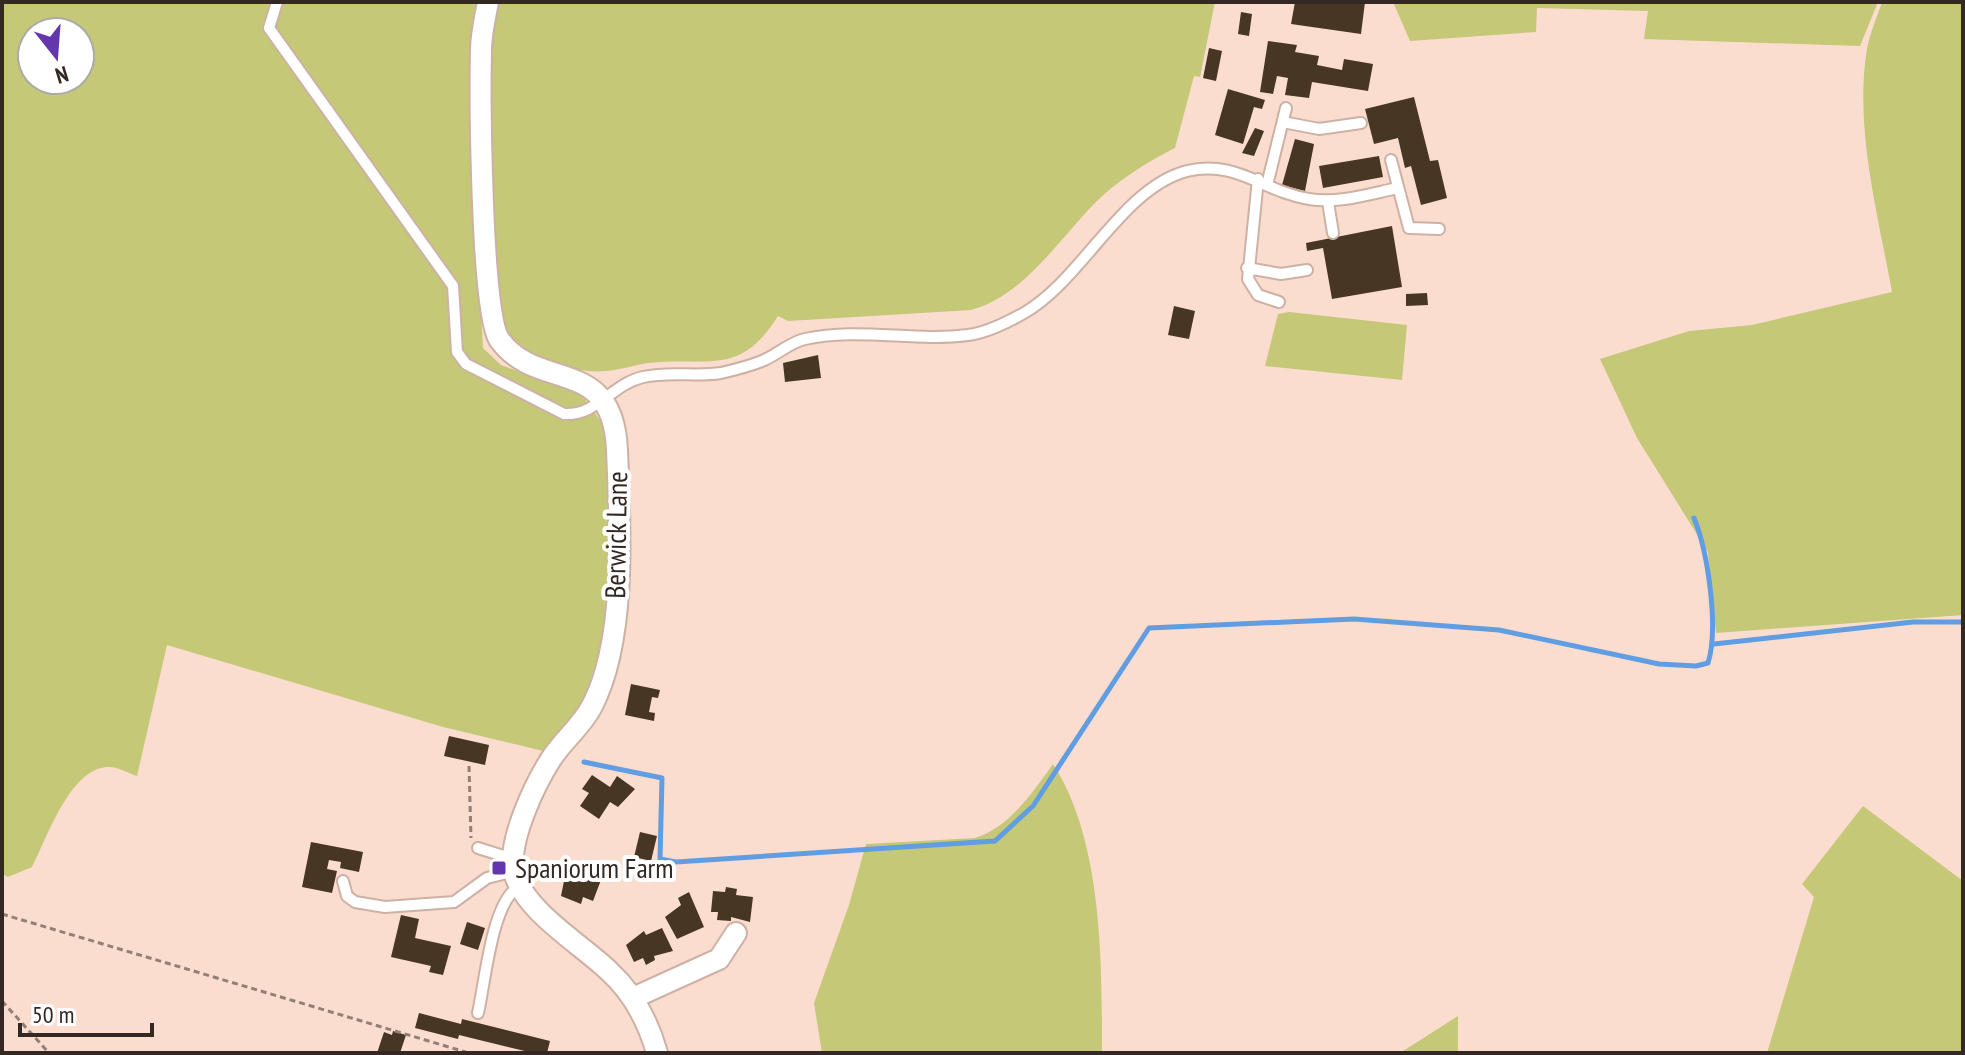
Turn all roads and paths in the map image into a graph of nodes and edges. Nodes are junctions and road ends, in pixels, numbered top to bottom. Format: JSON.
{"nodes":[{"id":1,"x":277,"y":2,"type":"edge"},
{"id":2,"x":488,"y":2,"type":"edge"},
{"id":3,"x":1286,"y":108,"type":"dead end"},
{"id":4,"x":1283,"y":122,"type":"junction"},
{"id":5,"x":1361,"y":123,"type":"dead end"},
{"id":6,"x":1391,"y":160,"type":"dead end"},
{"id":7,"x":1262,"y":182,"type":"junction"},
{"id":8,"x":1398,"y":188,"type":"junction"},
{"id":9,"x":1328,"y":202,"type":"junction"},
{"id":10,"x":1439,"y":229,"type":"dead end"},
{"id":11,"x":1333,"y":233,"type":"dead end"},
{"id":12,"x":1247,"y":268,"type":"junction"},
{"id":13,"x":1307,"y":270,"type":"dead end"},
{"id":14,"x":1279,"y":302,"type":"dead end"},
{"id":15,"x":602,"y":401,"type":"junction"},
{"id":16,"x":469,"y":766,"type":"dead end"},
{"id":17,"x":478,"y":848,"type":"joint"},
{"id":18,"x":515,"y":872,"type":"junction"},
{"id":19,"x":343,"y":881,"type":"dead end"},
{"id":20,"x":2,"y":914,"type":"edge"},
{"id":21,"x":736,"y":933,"type":"dead end"},
{"id":22,"x":633,"y":998,"type":"junction"},
{"id":23,"x":2,"y":1001,"type":"edge"},
{"id":24,"x":478,"y":1013,"type":"dead end"},
{"id":25,"x":49,"y":1053,"type":"edge"},
{"id":26,"x":469,"y":1053,"type":"edge"},
{"id":27,"x":657,"y":1053,"type":"edge"}],
"edges":[{"from":1,"to":15,"type":"lane"},
{"from":2,"to":15,"type":"street"},
{"from":3,"to":4,"type":"lane"},
{"from":4,"to":5,"type":"lane"},
{"from":4,"to":7,"type":"lane"},
{"from":6,"to":8,"type":"lane"},
{"from":7,"to":9,"type":"lane"},
{"from":7,"to":12,"type":"lane"},
{"from":7,"to":15,"type":"lane"},
{"from":8,"to":9,"type":"lane"},
{"from":8,"to":10,"type":"lane"},
{"from":9,"to":11,"type":"lane"},
{"from":12,"to":13,"type":"lane"},
{"from":12,"to":14,"type":"lane"},
{"from":15,"to":18,"type":"street","name":"Berwick Lane"},
{"from":16,"to":17,"type":"path"},
{"from":17,"to":18,"type":"lane"},
{"from":18,"to":19,"type":"lane"},
{"from":18,"to":22,"type":"street"},
{"from":18,"to":24,"type":"lane"},
{"from":20,"to":26,"type":"path"},
{"from":21,"to":22,"type":"street"},
{"from":22,"to":27,"type":"street"},
{"from":23,"to":25,"type":"path"}]}
